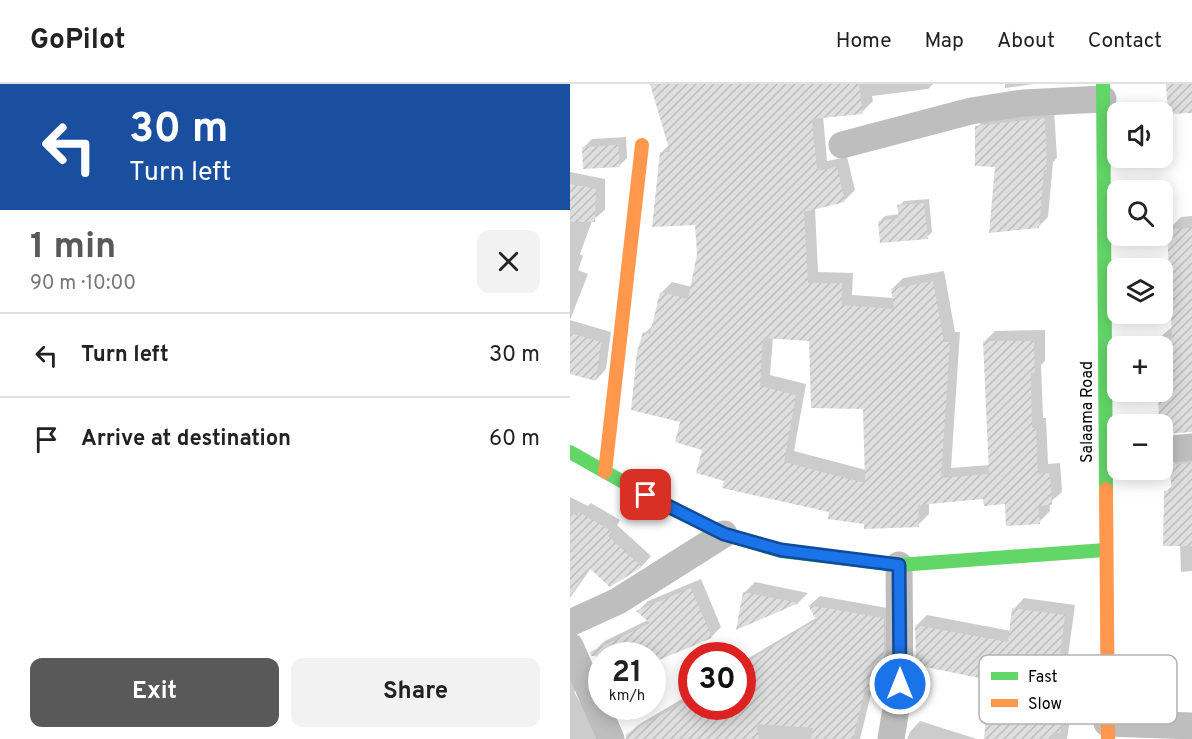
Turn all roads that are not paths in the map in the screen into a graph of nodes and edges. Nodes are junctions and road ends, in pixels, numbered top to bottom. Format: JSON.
{"nodes":[{"id":1,"x":1103,"y":92,"type":"edge"},
{"id":2,"x":642,"y":145,"type":"dead end"},
{"id":3,"x":842,"y":145,"type":"dead end"},
{"id":4,"x":1110,"y":414,"type":"edge"},
{"id":5,"x":1192,"y":447,"type":"edge"},
{"id":6,"x":1173,"y":449,"type":"edge"},
{"id":7,"x":570,"y":452,"type":"edge"},
{"id":8,"x":605,"y":472,"type":"junction"},
{"id":9,"x":1109,"y":480,"type":"edge"},
{"id":10,"x":724,"y":534,"type":"junction"},
{"id":11,"x":1105,"y":550,"type":"junction"},
{"id":12,"x":899,"y":565,"type":"junction"},
{"id":13,"x":570,"y":623,"type":"edge"},
{"id":14,"x":570,"y":646,"type":"edge"},
{"id":15,"x":1107,"y":655,"type":"edge"},
{"id":16,"x":1192,"y":726,"type":"edge"},
{"id":17,"x":1108,"y":731,"type":"edge"},
{"id":18,"x":611,"y":739,"type":"edge"},
{"id":19,"x":891,"y":739,"type":"edge"}],
"edges":[{"from":1,"to":3,"type":"street"},
{"from":1,"to":4,"type":"street","name":"Salaama Road"},
{"from":2,"to":8,"type":"street"},
{"from":5,"to":6,"type":"street"},
{"from":7,"to":8,"type":"street"},
{"from":8,"to":10,"type":"street"},
{"from":9,"to":11,"type":"street","name":"Salaama Road"},
{"from":10,"to":12,"type":"street"},
{"from":10,"to":13,"type":"street"},
{"from":11,"to":12,"type":"street"},
{"from":11,"to":15,"type":"street","name":"Salaama Road"},
{"from":12,"to":19,"type":"street"},
{"from":14,"to":18,"type":"street"},
{"from":16,"to":17,"type":"street"}]}
